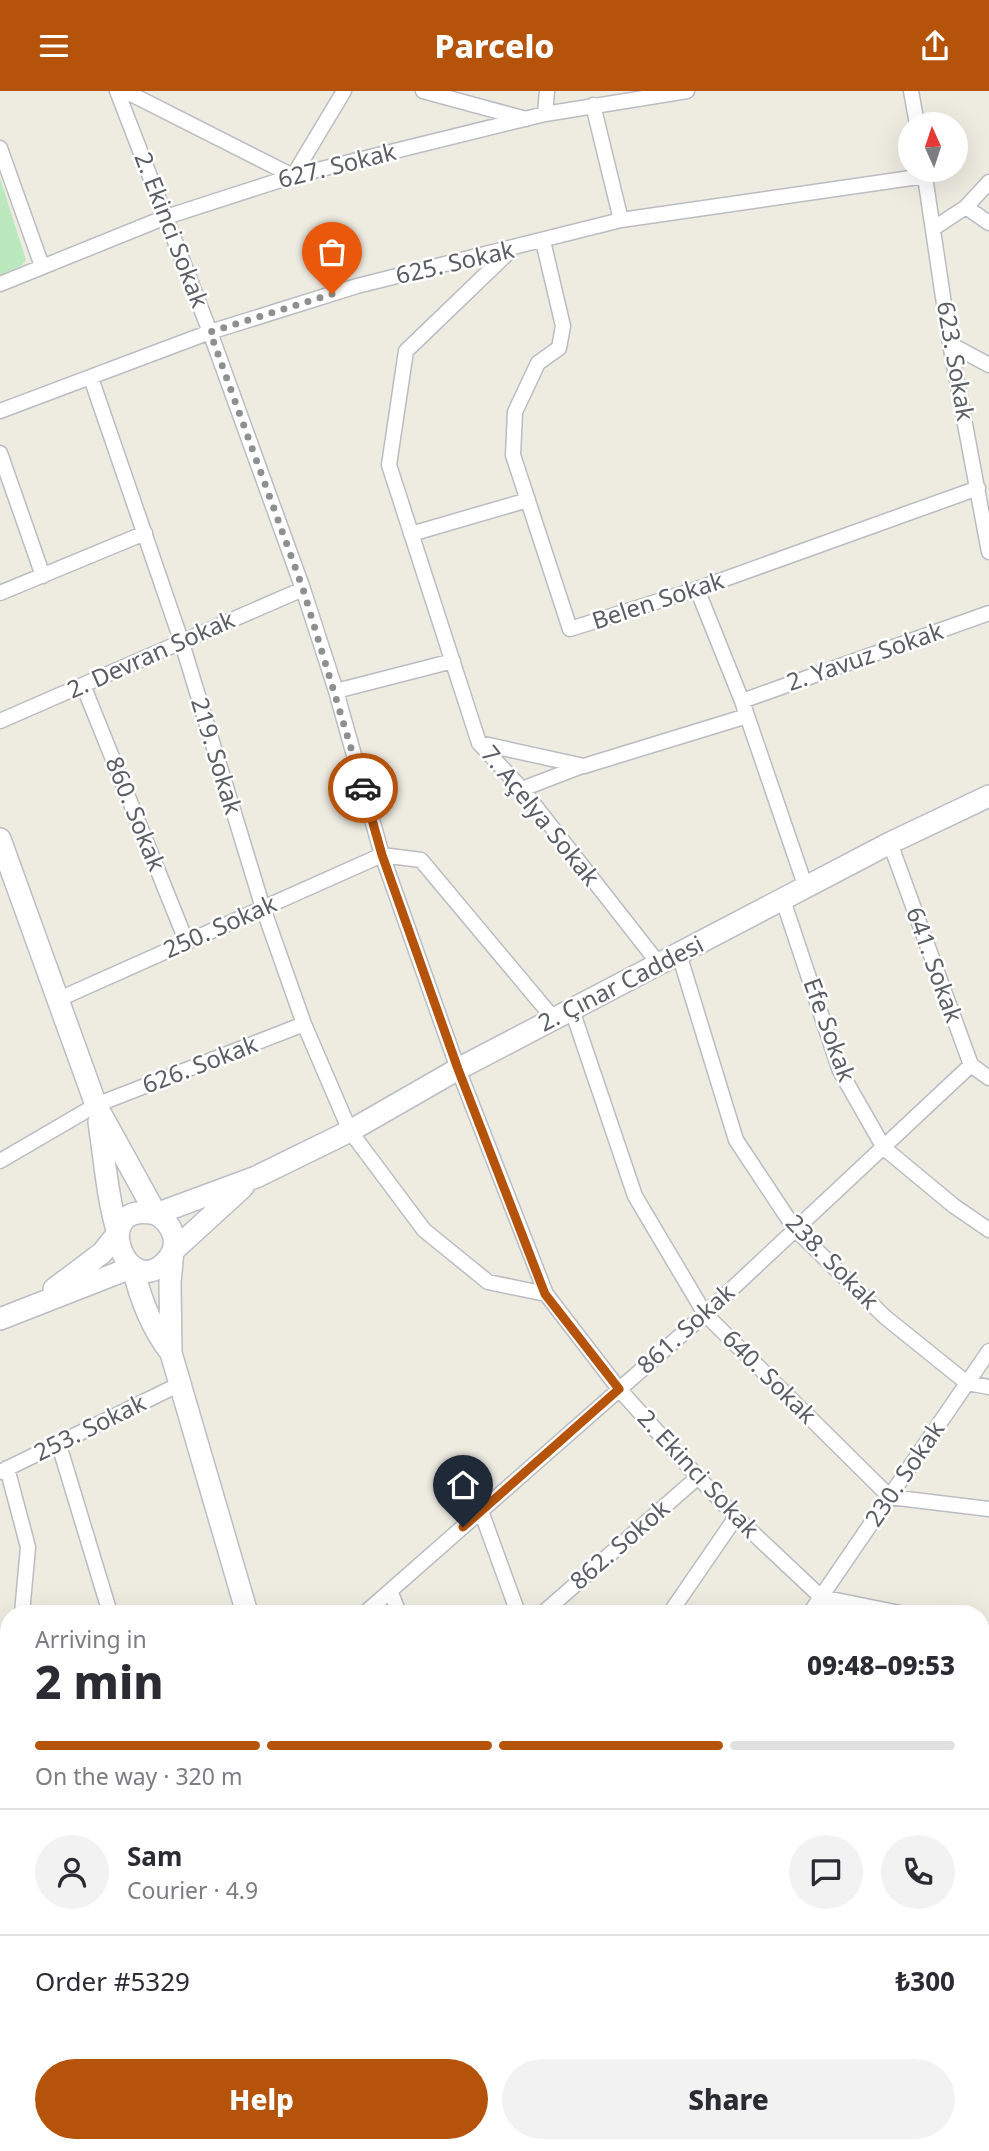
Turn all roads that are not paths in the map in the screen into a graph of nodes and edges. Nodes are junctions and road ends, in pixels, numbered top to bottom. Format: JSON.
{"nodes":[{"id":1,"x":117,"y":91,"type":"edge"},
{"id":2,"x":125,"y":91,"type":"edge"},
{"id":3,"x":344,"y":91,"type":"edge"},
{"id":4,"x":423,"y":91,"type":"edge"},
{"id":5,"x":547,"y":91,"type":"edge"},
{"id":6,"x":687,"y":91,"type":"edge"},
{"id":7,"x":912,"y":91,"type":"edge"},
{"id":8,"x":593,"y":105,"type":"junction"},
{"id":9,"x":915,"y":112,"type":"edge"},
{"id":10,"x":545,"y":114,"type":"junction"},
{"id":11,"x":527,"y":120,"type":"junction"},
{"id":12,"x":0,"y":148,"type":"edge"},
{"id":13,"x":293,"y":176,"type":"junction"},
{"id":14,"x":898,"y":177,"type":"edge"},
{"id":15,"x":926,"y":182,"type":"edge"},
{"id":16,"x":989,"y":182,"type":"edge"},
{"id":17,"x":966,"y":207,"type":"junction"},
{"id":18,"x":166,"y":217,"type":"junction"},
{"id":19,"x":621,"y":220,"type":"junction"},
{"id":20,"x":989,"y":223,"type":"edge"},
{"id":21,"x":934,"y":228,"type":"junction"},
{"id":22,"x":543,"y":241,"type":"junction"},
{"id":23,"x":512,"y":250,"type":"junction"},
{"id":24,"x":43,"y":266,"type":"junction"},
{"id":25,"x":0,"y":284,"type":"edge"},
{"id":26,"x":210,"y":332,"type":"junction"},
{"id":27,"x":950,"y":344,"type":"junction"},
{"id":28,"x":989,"y":365,"type":"edge"},
{"id":29,"x":91,"y":377,"type":"junction"},
{"id":30,"x":0,"y":411,"type":"edge"},
{"id":31,"x":0,"y":453,"type":"edge"},
{"id":32,"x":978,"y":488,"type":"junction"},
{"id":33,"x":528,"y":499,"type":"junction"},
{"id":34,"x":145,"y":533,"type":"junction"},
{"id":35,"x":411,"y":534,"type":"junction"},
{"id":36,"x":989,"y":552,"type":"edge"},
{"id":37,"x":43,"y":576,"type":"junction"},
{"id":38,"x":303,"y":589,"type":"junction"},
{"id":39,"x":697,"y":589,"type":"junction"},
{"id":40,"x":0,"y":593,"type":"edge"},
{"id":41,"x":989,"y":613,"type":"edge"},
{"id":42,"x":181,"y":640,"type":"junction"},
{"id":43,"x":453,"y":661,"type":"junction"},
{"id":44,"x":83,"y":685,"type":"junction"},
{"id":45,"x":336,"y":691,"type":"junction"},
{"id":46,"x":742,"y":701,"type":"junction"},
{"id":47,"x":747,"y":716,"type":"junction"},
{"id":48,"x":0,"y":721,"type":"edge"},
{"id":49,"x":479,"y":743,"type":"junction"},
{"id":50,"x":584,"y":765,"type":"junction"},
{"id":51,"x":522,"y":789,"type":"junction"},
{"id":52,"x":989,"y":796,"type":"edge"},
{"id":53,"x":890,"y":843,"type":"junction"},
{"id":54,"x":2,"y":849,"type":"edge"},
{"id":55,"x":382,"y":855,"type":"junction"},
{"id":56,"x":806,"y":888,"type":"junction"},
{"id":57,"x":783,"y":900,"type":"junction"},
{"id":58,"x":263,"y":908,"type":"junction"},
{"id":59,"x":187,"y":943,"type":"junction"},
{"id":60,"x":679,"y":954,"type":"junction"},
{"id":61,"x":659,"y":964,"type":"junction"},
{"id":62,"x":58,"y":999,"type":"junction"},
{"id":63,"x":563,"y":1015,"type":"junction"},
{"id":64,"x":304,"y":1024,"type":"junction"},
{"id":65,"x":971,"y":1065,"type":"junction"},
{"id":66,"x":458,"y":1069,"type":"junction"},
{"id":67,"x":989,"y":1078,"type":"edge"},
{"id":68,"x":96,"y":1105,"type":"junction"},
{"id":69,"x":350,"y":1131,"type":"junction"},
{"id":70,"x":884,"y":1147,"type":"junction"},
{"id":71,"x":0,"y":1161,"type":"edge"},
{"id":72,"x":256,"y":1177,"type":"junction"},
{"id":73,"x":156,"y":1214,"type":"junction"},
{"id":74,"x":794,"y":1229,"type":"junction"},
{"id":75,"x":989,"y":1230,"type":"edge"},
{"id":76,"x":118,"y":1233,"type":"junction"},
{"id":77,"x":173,"y":1251,"type":"junction"},
{"id":78,"x":133,"y":1267,"type":"junction"},
{"id":79,"x":545,"y":1294,"type":"junction"},
{"id":80,"x":32,"y":1305,"type":"junction"},
{"id":81,"x":705,"y":1314,"type":"junction"},
{"id":82,"x":0,"y":1319,"type":"edge"},
{"id":83,"x":989,"y":1350,"type":"edge"},
{"id":84,"x":171,"y":1353,"type":"junction"},
{"id":85,"x":967,"y":1383,"type":"junction"},
{"id":86,"x":180,"y":1384,"type":"junction"},
{"id":87,"x":989,"y":1387,"type":"edge"},
{"id":88,"x":619,"y":1389,"type":"junction"},
{"id":89,"x":60,"y":1445,"type":"junction"},
{"id":90,"x":4,"y":1470,"type":"edge"},
{"id":91,"x":698,"y":1477,"type":"junction"},
{"id":92,"x":890,"y":1497,"type":"junction"},
{"id":93,"x":989,"y":1509,"type":"edge"},
{"id":94,"x":481,"y":1510,"type":"junction"},
{"id":95,"x":736,"y":1517,"type":"junction"},
{"id":96,"x":391,"y":1593,"type":"junction"},
{"id":97,"x":821,"y":1597,"type":"junction"},
{"id":98,"x":23,"y":1605,"type":"edge"},
{"id":99,"x":108,"y":1605,"type":"edge"},
{"id":100,"x":245,"y":1605,"type":"edge"},
{"id":101,"x":375,"y":1605,"type":"edge"},
{"id":102,"x":396,"y":1605,"type":"edge"},
{"id":103,"x":516,"y":1605,"type":"edge"},
{"id":104,"x":552,"y":1605,"type":"edge"},
{"id":105,"x":676,"y":1605,"type":"edge"},
{"id":106,"x":816,"y":1605,"type":"edge"},
{"id":107,"x":860,"y":1605,"type":"edge"}],
"edges":[{"from":1,"to":18,"type":"street","name":"2. Ekinci Sokak"},
{"from":2,"to":13,"type":"street"},
{"from":3,"to":13,"type":"street"},
{"from":4,"to":11,"type":"street"},
{"from":5,"to":10,"type":"street"},
{"from":6,"to":8,"type":"street","name":"627. Sokak"},
{"from":7,"to":9,"type":"street"},
{"from":8,"to":10,"type":"street","name":"627. Sokak"},
{"from":8,"to":19,"type":"street"},
{"from":10,"to":11,"type":"street","name":"627. Sokak"},
{"from":11,"to":13,"type":"street","name":"627. Sokak"},
{"from":12,"to":24,"type":"street"},
{"from":13,"to":18,"type":"street","name":"627. Sokak"},
{"from":14,"to":19,"type":"street","name":"625. Sokak"},
{"from":15,"to":21,"type":"street","name":"623. Sokak"},
{"from":16,"to":17,"type":"street"},
{"from":17,"to":20,"type":"street"},
{"from":17,"to":21,"type":"street"},
{"from":18,"to":24,"type":"street","name":"627. Sokak"},
{"from":18,"to":26,"type":"street","name":"2. Ekinci Sokak"},
{"from":19,"to":22,"type":"street","name":"625. Sokak"},
{"from":21,"to":27,"type":"street","name":"623. Sokak"},
{"from":22,"to":23,"type":"street","name":"625. Sokak"},
{"from":22,"to":33,"type":"street","name":"Belen Sokak"},
{"from":23,"to":26,"type":"street","name":"625. Sokak"},
{"from":23,"to":35,"type":"street","name":"7. Açelya Sokak"},
{"from":24,"to":25,"type":"street","name":"627. Sokak"},
{"from":26,"to":29,"type":"street","name":"625. Sokak"},
{"from":26,"to":38,"type":"street","name":"2. Ekinci Sokak"},
{"from":27,"to":28,"type":"street"},
{"from":27,"to":32,"type":"street","name":"623. Sokak"},
{"from":29,"to":30,"type":"street","name":"625. Sokak"},
{"from":29,"to":34,"type":"street","name":"219. Sokak"},
{"from":31,"to":37,"type":"street"},
{"from":32,"to":36,"type":"street","name":"623. Sokak"},
{"from":32,"to":39,"type":"street","name":"Belen Sokak"},
{"from":33,"to":35,"type":"street"},
{"from":33,"to":39,"type":"street","name":"Belen Sokak"},
{"from":34,"to":37,"type":"street"},
{"from":34,"to":42,"type":"street","name":"219. Sokak"},
{"from":35,"to":43,"type":"street","name":"7. Açelya Sokak"},
{"from":37,"to":40,"type":"street"},
{"from":38,"to":42,"type":"street","name":"2. Devran Sokak"},
{"from":38,"to":45,"type":"street","name":"2. Ekinci Sokak"},
{"from":39,"to":46,"type":"street"},
{"from":41,"to":46,"type":"street","name":"2. Yavuz Sokak"},
{"from":42,"to":44,"type":"street","name":"2. Devran Sokak"},
{"from":42,"to":58,"type":"street","name":"219. Sokak"},
{"from":43,"to":45,"type":"street"},
{"from":43,"to":49,"type":"street","name":"7. Açelya Sokak"},
{"from":44,"to":48,"type":"street","name":"2. Devran Sokak"},
{"from":44,"to":59,"type":"street","name":"860. Sokak"},
{"from":45,"to":55,"type":"street","name":"2. Ekinci Sokak"},
{"from":46,"to":47,"type":"street"},
{"from":47,"to":50,"type":"street"},
{"from":47,"to":56,"type":"street"},
{"from":49,"to":50,"type":"street"},
{"from":49,"to":51,"type":"street","name":"7. Açelya Sokak"},
{"from":50,"to":51,"type":"street"},
{"from":51,"to":61,"type":"street","name":"7. Açelya Sokak"},
{"from":52,"to":53,"type":"street","name":"2. Çınar Caddesi"},
{"from":53,"to":56,"type":"street","name":"2. Çınar Caddesi"},
{"from":53,"to":65,"type":"street","name":"641. Sokak"},
{"from":54,"to":62,"type":"street"},
{"from":55,"to":58,"type":"street","name":"250. Sokak"},
{"from":55,"to":63,"type":"street"},
{"from":55,"to":66,"type":"street","name":"2. Ekinci Sokak"},
{"from":56,"to":57,"type":"street","name":"2. Çınar Caddesi"},
{"from":57,"to":60,"type":"street","name":"2. Çınar Caddesi"},
{"from":57,"to":70,"type":"street","name":"Efe Sokak"},
{"from":58,"to":59,"type":"street","name":"250. Sokak"},
{"from":58,"to":64,"type":"street","name":"219. Sokak"},
{"from":59,"to":62,"type":"street","name":"250. Sokak"},
{"from":60,"to":61,"type":"street","name":"2. Çınar Caddesi"},
{"from":60,"to":74,"type":"street","name":"238. Sokak"},
{"from":61,"to":63,"type":"street","name":"2. Çınar Caddesi"},
{"from":62,"to":68,"type":"street"},
{"from":63,"to":66,"type":"street","name":"2. Çınar Caddesi"},
{"from":63,"to":81,"type":"street","name":"640. Sokak"},
{"from":64,"to":68,"type":"street","name":"626. Sokak"},
{"from":64,"to":69,"type":"street","name":"219. Sokak"},
{"from":65,"to":67,"type":"street"},
{"from":65,"to":70,"type":"street","name":"861. Sokak"},
{"from":66,"to":69,"type":"street","name":"2. Çınar Caddesi"},
{"from":66,"to":79,"type":"street","name":"2. Ekinci Sokak"},
{"from":68,"to":71,"type":"street","name":"626. Sokak"},
{"from":68,"to":73,"type":"street"},
{"from":68,"to":76,"type":"street"},
{"from":69,"to":72,"type":"street","name":"2. Çınar Caddesi"},
{"from":69,"to":79,"type":"street","name":"219. Sokak"},
{"from":70,"to":74,"type":"street","name":"861. Sokak"},
{"from":70,"to":75,"type":"street","name":"Efe Sokak"},
{"from":72,"to":73,"type":"street"},
{"from":72,"to":77,"type":"street"},
{"from":73,"to":76,"type":"street"},
{"from":73,"to":77,"type":"street"},
{"from":74,"to":81,"type":"street","name":"861. Sokak"},
{"from":74,"to":85,"type":"street","name":"238. Sokak"},
{"from":76,"to":78,"type":"street"},
{"from":76,"to":80,"type":"street"},
{"from":77,"to":78,"type":"street"},
{"from":77,"to":84,"type":"street"},
{"from":78,"to":80,"type":"street"},
{"from":78,"to":84,"type":"street"},
{"from":79,"to":88,"type":"street","name":"2. Ekinci Sokak"},
{"from":80,"to":82,"type":"street"},
{"from":81,"to":88,"type":"street","name":"861. Sokak"},
{"from":81,"to":92,"type":"street","name":"640. Sokak"},
{"from":83,"to":85,"type":"street","name":"230. Sokak"},
{"from":84,"to":86,"type":"street"},
{"from":85,"to":87,"type":"street"},
{"from":85,"to":92,"type":"street","name":"230. Sokak"},
{"from":86,"to":89,"type":"street","name":"253. Sokak"},
{"from":86,"to":100,"type":"street"},
{"from":88,"to":91,"type":"street","name":"2. Ekinci Sokak"},
{"from":88,"to":94,"type":"street","name":"861. Sokak"},
{"from":89,"to":90,"type":"street","name":"253. Sokak"},
{"from":89,"to":99,"type":"street"},
{"from":90,"to":98,"type":"street"},
{"from":91,"to":95,"type":"street","name":"2. Ekinci Sokak"},
{"from":91,"to":104,"type":"street","name":"862. Sokok"},
{"from":92,"to":93,"type":"street"},
{"from":92,"to":97,"type":"street","name":"230. Sokak"},
{"from":94,"to":96,"type":"street","name":"861. Sokak"},
{"from":94,"to":103,"type":"street"},
{"from":95,"to":97,"type":"street","name":"2. Ekinci Sokak"},
{"from":95,"to":105,"type":"street"},
{"from":96,"to":101,"type":"street","name":"861. Sokak"},
{"from":96,"to":102,"type":"street"},
{"from":97,"to":106,"type":"street","name":"230. Sokak"},
{"from":97,"to":107,"type":"street"}]}
